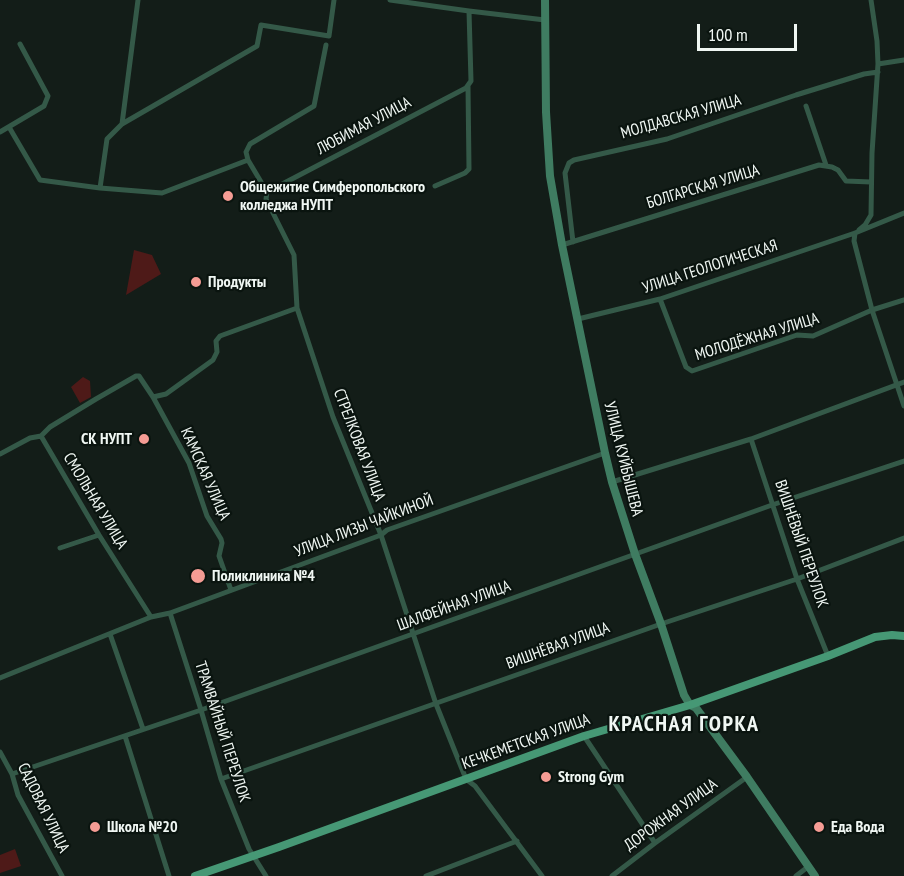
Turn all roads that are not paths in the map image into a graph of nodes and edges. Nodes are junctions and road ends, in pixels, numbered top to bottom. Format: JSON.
{"nodes":[{"id":1,"x":138,"y":0,"type":"edge"},
{"id":2,"x":334,"y":0,"type":"edge"},
{"id":3,"x":390,"y":0,"type":"edge"},
{"id":4,"x":545,"y":0,"type":"edge"},
{"id":5,"x":871,"y":0,"type":"edge"},
{"id":6,"x":469,"y":11,"type":"junction"},
{"id":7,"x":545,"y":20,"type":"junction"},
{"id":8,"x":20,"y":44,"type":"dead end"},
{"id":9,"x":326,"y":45,"type":"dead end"},
{"id":10,"x":904,"y":60,"type":"edge"},
{"id":11,"x":878,"y":64,"type":"junction"},
{"id":12,"x":878,"y":72,"type":"junction"},
{"id":13,"x":470,"y":83,"type":"junction"},
{"id":14,"x":806,"y":106,"type":"dead end"},
{"id":15,"x":122,"y":124,"type":"junction"},
{"id":16,"x":9,"y":127,"type":"junction"},
{"id":17,"x":0,"y":132,"type":"edge"},
{"id":18,"x":248,"y":160,"type":"junction"},
{"id":19,"x":826,"y":165,"type":"junction"},
{"id":20,"x":872,"y":182,"type":"junction"},
{"id":21,"x":435,"y":186,"type":"dead end"},
{"id":22,"x":100,"y":188,"type":"junction"},
{"id":23,"x":267,"y":192,"type":"junction"},
{"id":24,"x":904,"y":213,"type":"edge"},
{"id":25,"x":855,"y":233,"type":"junction"},
{"id":26,"x":573,"y":242,"type":"junction"},
{"id":27,"x":562,"y":245,"type":"junction"},
{"id":28,"x":660,"y":299,"type":"junction"},
{"id":29,"x":904,"y":300,"type":"edge"},
{"id":30,"x":297,"y":308,"type":"junction"},
{"id":31,"x":872,"y":310,"type":"junction"},
{"id":32,"x":578,"y":319,"type":"junction"},
{"id":33,"x":904,"y":382,"type":"edge"},
{"id":34,"x":896,"y":385,"type":"junction"},
{"id":35,"x":153,"y":397,"type":"junction"},
{"id":36,"x":904,"y":406,"type":"edge"},
{"id":37,"x":40,"y":436,"type":"junction"},
{"id":38,"x":752,"y":439,"type":"junction"},
{"id":39,"x":605,"y":453,"type":"junction"},
{"id":40,"x":0,"y":454,"type":"edge"},
{"id":41,"x":904,"y":461,"type":"edge"},
{"id":42,"x":612,"y":482,"type":"junction"},
{"id":43,"x":772,"y":505,"type":"junction"},
{"id":44,"x":99,"y":535,"type":"junction"},
{"id":45,"x":381,"y":535,"type":"junction"},
{"id":46,"x":904,"y":538,"type":"edge"},
{"id":47,"x":60,"y":548,"type":"dead end"},
{"id":48,"x":635,"y":554,"type":"junction"},
{"id":49,"x":797,"y":579,"type":"junction"},
{"id":50,"x":231,"y":590,"type":"junction"},
{"id":51,"x":170,"y":613,"type":"junction"},
{"id":52,"x":151,"y":618,"type":"junction"},
{"id":53,"x":661,"y":624,"type":"junction"},
{"id":54,"x":110,"y":634,"type":"junction"},
{"id":55,"x":414,"y":635,"type":"junction"},
{"id":56,"x":904,"y":636,"type":"edge"},
{"id":57,"x":828,"y":656,"type":"junction"},
{"id":58,"x":0,"y":678,"type":"edge"},
{"id":59,"x":436,"y":704,"type":"junction"},
{"id":60,"x":690,"y":705,"type":"junction"},
{"id":61,"x":201,"y":710,"type":"junction"},
{"id":62,"x":143,"y":729,"type":"junction"},
{"id":63,"x":125,"y":736,"type":"junction"},
{"id":64,"x":584,"y":736,"type":"junction"},
{"id":65,"x":0,"y":752,"type":"edge"},
{"id":66,"x":12,"y":774,"type":"junction"},
{"id":67,"x":747,"y":777,"type":"junction"},
{"id":68,"x":221,"y":779,"type":"junction"},
{"id":69,"x":467,"y":780,"type":"junction"},
{"id":70,"x":517,"y":841,"type":"junction"},
{"id":71,"x":655,"y":843,"type":"junction"},
{"id":72,"x":254,"y":856,"type":"junction"},
{"id":73,"x":809,"y":866,"type":"junction"},
{"id":74,"x":62,"y":876,"type":"edge"},
{"id":75,"x":169,"y":876,"type":"edge"},
{"id":76,"x":195,"y":876,"type":"edge"},
{"id":77,"x":266,"y":876,"type":"edge"},
{"id":78,"x":426,"y":876,"type":"edge"},
{"id":79,"x":542,"y":876,"type":"edge"},
{"id":80,"x":612,"y":876,"type":"edge"},
{"id":81,"x":796,"y":876,"type":"edge"},
{"id":82,"x":815,"y":876,"type":"edge"}],
"edges":[{"from":1,"to":15,"type":"street"},
{"from":2,"to":15,"type":"street"},
{"from":3,"to":6,"type":"street"},
{"from":4,"to":7,"type":"main road","name":"УЛИЦА КУЙБЫШЕВА"},
{"from":5,"to":11,"type":"street"},
{"from":6,"to":7,"type":"street"},
{"from":6,"to":13,"type":"street"},
{"from":7,"to":27,"type":"main road","name":"УЛИЦА КУЙБЫШЕВА"},
{"from":8,"to":16,"type":"street"},
{"from":9,"to":18,"type":"street"},
{"from":10,"to":11,"type":"street"},
{"from":11,"to":12,"type":"street"},
{"from":12,"to":20,"type":"street"},
{"from":12,"to":26,"type":"street","name":"МОЛДАВСКАЯ УЛИЦА"},
{"from":13,"to":21,"type":"street"},
{"from":13,"to":23,"type":"street","name":"ЛЮБИМАЯ УЛИЦА"},
{"from":14,"to":19,"type":"street"},
{"from":15,"to":22,"type":"street"},
{"from":16,"to":17,"type":"street"},
{"from":16,"to":22,"type":"street"},
{"from":18,"to":22,"type":"street"},
{"from":18,"to":23,"type":"street","name":"СТРЕЛКОВАЯ УЛИЦА"},
{"from":19,"to":20,"type":"street"},
{"from":19,"to":26,"type":"street","name":"БОЛГАРСКАЯ УЛИЦА"},
{"from":20,"to":25,"type":"street"},
{"from":23,"to":30,"type":"street","name":"СТРЕЛКОВАЯ УЛИЦА"},
{"from":24,"to":25,"type":"street","name":"УЛИЦА ГЕОЛОГИЧЕСКАЯ"},
{"from":25,"to":28,"type":"street","name":"УЛИЦА ГЕОЛОГИЧЕСКАЯ"},
{"from":25,"to":31,"type":"street"},
{"from":26,"to":27,"type":"street","name":"БОЛГАРСКАЯ УЛИЦА"},
{"from":27,"to":32,"type":"main road","name":"УЛИЦА КУЙБЫШЕВА"},
{"from":28,"to":31,"type":"street","name":"МОЛОДЁЖНАЯ УЛИЦА"},
{"from":28,"to":32,"type":"street","name":"УЛИЦА ГЕОЛОГИЧЕСКАЯ"},
{"from":29,"to":31,"type":"street","name":"МОЛОДЁЖНАЯ УЛИЦА"},
{"from":30,"to":35,"type":"street"},
{"from":30,"to":45,"type":"street","name":"СТРЕЛКОВАЯ УЛИЦА"},
{"from":31,"to":34,"type":"street"},
{"from":32,"to":39,"type":"main road","name":"УЛИЦА КУЙБЫШЕВА"},
{"from":33,"to":34,"type":"street"},
{"from":34,"to":36,"type":"street"},
{"from":34,"to":38,"type":"street"},
{"from":35,"to":37,"type":"street","name":"КАМСКАЯ УЛИЦА"},
{"from":35,"to":50,"type":"street","name":"КАМСКАЯ УЛИЦА"},
{"from":37,"to":40,"type":"street"},
{"from":37,"to":44,"type":"street","name":"СМОЛЬНАЯ УЛИЦА"},
{"from":38,"to":42,"type":"street"},
{"from":38,"to":43,"type":"street","name":"ВИШНЁВЫЙ ПЕРЕУЛОК"},
{"from":39,"to":42,"type":"main road","name":"УЛИЦА КУЙБЫШЕВА"},
{"from":39,"to":45,"type":"street","name":"УЛИЦА ЛИЗЫ ЧАЙКИНОЙ"},
{"from":41,"to":43,"type":"street","name":"ШАЛФЕЙНАЯ УЛИЦА"},
{"from":42,"to":48,"type":"main road","name":"УЛИЦА КУЙБЫШЕВА"},
{"from":43,"to":48,"type":"street","name":"ШАЛФЕЙНАЯ УЛИЦА"},
{"from":43,"to":49,"type":"street","name":"ВИШНЁВЫЙ ПЕРЕУЛОК"},
{"from":44,"to":47,"type":"street"},
{"from":44,"to":52,"type":"street","name":"СМОЛЬНАЯ УЛИЦА"},
{"from":45,"to":50,"type":"street","name":"УЛИЦА ЛИЗЫ ЧАЙКИНОЙ"},
{"from":45,"to":55,"type":"street","name":"СТРЕЛКОВАЯ УЛИЦА"},
{"from":46,"to":49,"type":"street","name":"ВИШНЁВАЯ УЛИЦА"},
{"from":48,"to":53,"type":"main road","name":"УЛИЦА КУЙБЫШЕВА"},
{"from":48,"to":55,"type":"street","name":"ШАЛФЕЙНАЯ УЛИЦА"},
{"from":49,"to":53,"type":"street","name":"ВИШНЁВАЯ УЛИЦА"},
{"from":49,"to":57,"type":"street","name":"ВИШНЁВЫЙ ПЕРЕУЛОК"},
{"from":50,"to":51,"type":"street","name":"УЛИЦА ЛИЗЫ ЧАЙКИНОЙ"},
{"from":51,"to":52,"type":"street","name":"УЛИЦА ЛИЗЫ ЧАЙКИНОЙ"},
{"from":51,"to":61,"type":"street","name":"ТРАМВАЙНЫЙ ПЕРЕУЛОК"},
{"from":52,"to":54,"type":"street","name":"УЛИЦА ЛИЗЫ ЧАЙКИНОЙ"},
{"from":53,"to":59,"type":"street","name":"ВИШНЁВАЯ УЛИЦА"},
{"from":53,"to":60,"type":"main road","name":"УЛИЦА КУЙБЫШЕВА"},
{"from":54,"to":58,"type":"street","name":"УЛИЦА ЛИЗЫ ЧАЙКИНОЙ"},
{"from":54,"to":62,"type":"street"},
{"from":55,"to":59,"type":"street","name":"СТРЕЛКОВАЯ УЛИЦА"},
{"from":55,"to":61,"type":"street","name":"ШАЛФЕЙНАЯ УЛИЦА"},
{"from":56,"to":57,"type":"main road","name":"КЕЧКЕМЕТСКАЯ УЛИЦА"},
{"from":57,"to":60,"type":"main road","name":"КЕЧКЕМЕТСКАЯ УЛИЦА"},
{"from":59,"to":68,"type":"street","name":"ВИШНЁВАЯ УЛИЦА"},
{"from":59,"to":69,"type":"street","name":"СТРЕЛКОВАЯ УЛИЦА"},
{"from":60,"to":64,"type":"main road","name":"КЕЧКЕМЕТСКАЯ УЛИЦА"},
{"from":60,"to":67,"type":"main road","name":"УЛИЦА КУЙБЫШЕВА"},
{"from":61,"to":62,"type":"street","name":"ШАЛФЕЙНАЯ УЛИЦА"},
{"from":61,"to":68,"type":"street","name":"ТРАМВАЙНЫЙ ПЕРЕУЛОК"},
{"from":62,"to":63,"type":"street","name":"ШАЛФЕЙНАЯ УЛИЦА"},
{"from":63,"to":66,"type":"street","name":"ШАЛФЕЙНАЯ УЛИЦА"},
{"from":63,"to":75,"type":"street"},
{"from":64,"to":69,"type":"main road","name":"КЕЧКЕМЕТСКАЯ УЛИЦА"},
{"from":64,"to":71,"type":"street"},
{"from":65,"to":66,"type":"street","name":"САДОВАЯ УЛИЦА"},
{"from":66,"to":74,"type":"street","name":"САДОВАЯ УЛИЦА"},
{"from":67,"to":71,"type":"street","name":"ДОРОЖНАЯ УЛИЦА"},
{"from":67,"to":73,"type":"main road","name":"УЛИЦА КУЙБЫШЕВА"},
{"from":68,"to":72,"type":"street","name":"ТРАМВАЙНЫЙ ПЕРЕУЛОК"},
{"from":69,"to":70,"type":"street","name":"СТРЕЛКОВАЯ УЛИЦА"},
{"from":69,"to":72,"type":"main road","name":"КЕЧКЕМЕТСКАЯ УЛИЦА"},
{"from":70,"to":78,"type":"street"},
{"from":70,"to":79,"type":"street","name":"СТРЕЛКОВАЯ УЛИЦА"},
{"from":71,"to":80,"type":"street","name":"ДОРОЖНАЯ УЛИЦА"},
{"from":72,"to":76,"type":"main road","name":"КЕЧКЕМЕТСКАЯ УЛИЦА"},
{"from":72,"to":77,"type":"street","name":"ТРАМВАЙНЫЙ ПЕРЕУЛОК"},
{"from":73,"to":81,"type":"street"},
{"from":73,"to":82,"type":"main road","name":"УЛИЦА КУЙБЫШЕВА"}]}
